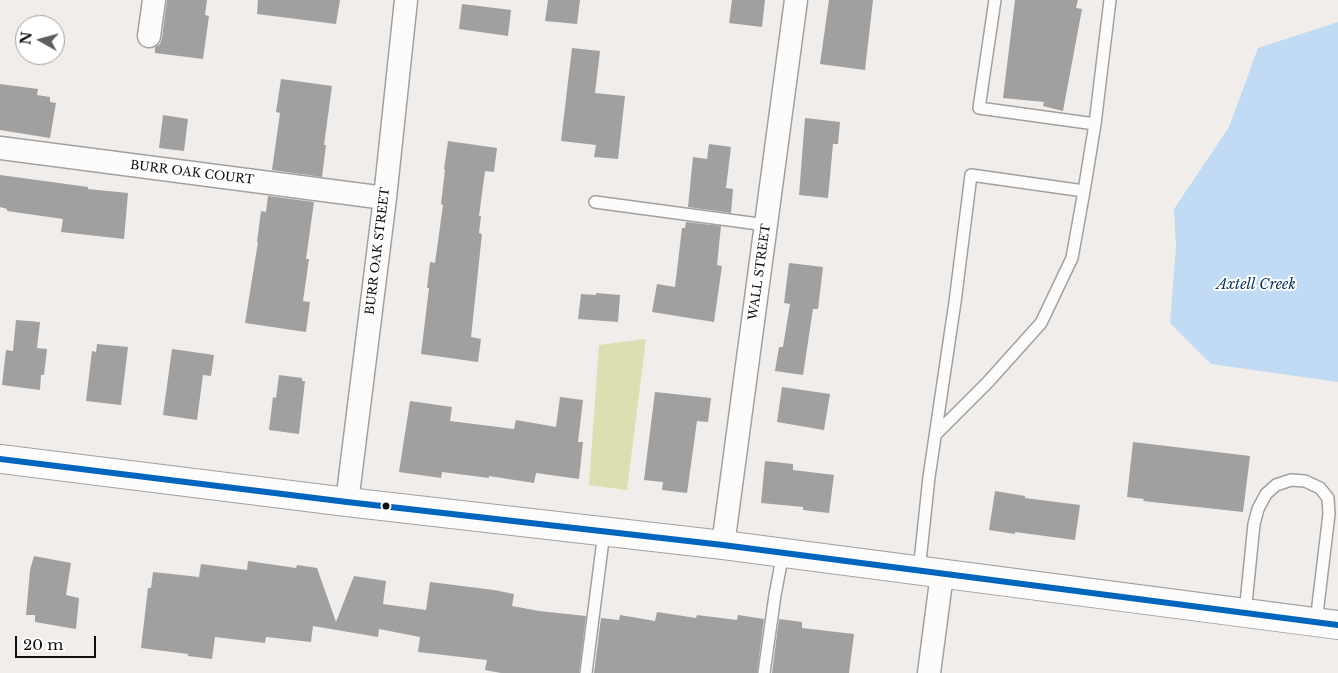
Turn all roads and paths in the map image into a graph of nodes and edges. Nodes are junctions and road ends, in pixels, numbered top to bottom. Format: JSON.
{"nodes":[{"id":1,"x":154,"y":0,"type":"edge"},
{"id":2,"x":406,"y":0,"type":"edge"},
{"id":3,"x":796,"y":0,"type":"edge"},
{"id":4,"x":995,"y":0,"type":"edge"},
{"id":5,"x":1110,"y":0,"type":"edge"},
{"id":6,"x":150,"y":36,"type":"dead end"},
{"id":7,"x":1096,"y":124,"type":"junction"},
{"id":8,"x":0,"y":148,"type":"edge"},
{"id":9,"x":1084,"y":191,"type":"junction"},
{"id":10,"x":385,"y":198,"type":"junction"},
{"id":11,"x":594,"y":202,"type":"dead end"},
{"id":12,"x":766,"y":225,"type":"junction"},
{"id":13,"x":936,"y":434,"type":"junction"},
{"id":14,"x":0,"y":459,"type":"edge"},
{"id":15,"x":347,"y":502,"type":"junction"},
{"id":16,"x":604,"y":532,"type":"junction"},
{"id":17,"x":723,"y":545,"type":"junction"},
{"id":18,"x":783,"y":553,"type":"junction"},
{"id":19,"x":930,"y":572,"type":"junction"},
{"id":20,"x":1245,"y":613,"type":"junction"},
{"id":21,"x":1327,"y":623,"type":"edge"},
{"id":22,"x":586,"y":673,"type":"edge"},
{"id":23,"x":764,"y":673,"type":"edge"},
{"id":24,"x":929,"y":673,"type":"edge"}],
"edges":[{"from":1,"to":6,"type":"street"},
{"from":2,"to":10,"type":"street","name":"BURR OAK STREET"},
{"from":3,"to":12,"type":"street","name":"WALL STREET"},
{"from":4,"to":7,"type":"lane"},
{"from":5,"to":7,"type":"lane"},
{"from":7,"to":9,"type":"lane"},
{"from":8,"to":10,"type":"street","name":"BURR OAK COURT"},
{"from":9,"to":13,"type":"lane"},
{"from":9,"to":13,"type":"lane"},
{"from":10,"to":15,"type":"street","name":"BURR OAK STREET"},
{"from":11,"to":12,"type":"lane"},
{"from":12,"to":17,"type":"street","name":"WALL STREET"},
{"from":13,"to":19,"type":"lane"},
{"from":14,"to":15,"type":"main road"},
{"from":15,"to":16,"type":"main road"},
{"from":16,"to":17,"type":"main road"},
{"from":16,"to":22,"type":"lane"},
{"from":17,"to":18,"type":"main road"},
{"from":18,"to":19,"type":"main road"},
{"from":18,"to":23,"type":"lane"},
{"from":19,"to":20,"type":"main road"},
{"from":19,"to":24,"type":"street"},
{"from":20,"to":21,"type":"main road"},
{"from":20,"to":21,"type":"lane"}]}
